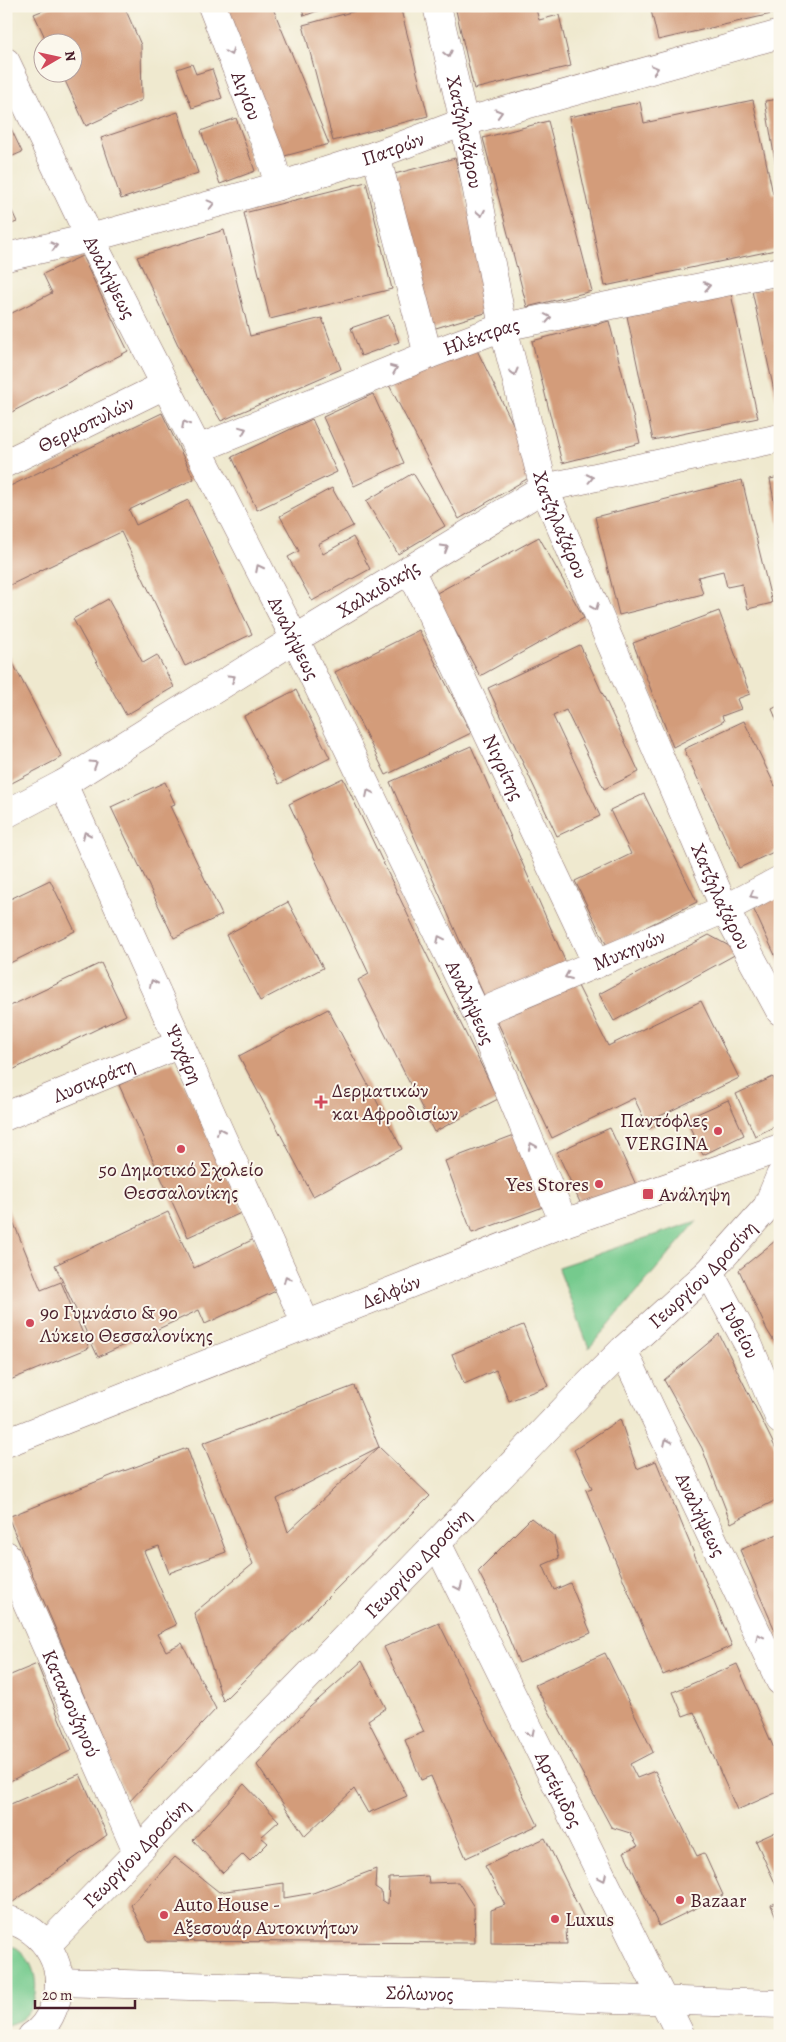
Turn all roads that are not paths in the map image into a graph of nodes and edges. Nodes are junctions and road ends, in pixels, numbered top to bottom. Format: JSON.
{"nodes":[{"id":1,"x":212,"y":6,"type":"edge"},
{"id":2,"x":437,"y":6,"type":"edge"},
{"id":3,"x":780,"y":34,"type":"edge"},
{"id":4,"x":6,"y":62,"type":"edge"},
{"id":5,"x":464,"y":122,"type":"junction"},
{"id":6,"x":376,"y":156,"type":"junction"},
{"id":7,"x":278,"y":186,"type":"junction"},
{"id":8,"x":90,"y":238,"type":"junction"},
{"id":9,"x":6,"y":257,"type":"edge"},
{"id":10,"x":780,"y":272,"type":"edge"},
{"id":11,"x":503,"y":327,"type":"junction"},
{"id":12,"x":428,"y":355,"type":"junction"},
{"id":13,"x":165,"y":385,"type":"junction"},
{"id":14,"x":780,"y":438,"type":"edge"},
{"id":15,"x":198,"y":449,"type":"junction"},
{"id":16,"x":6,"y":463,"type":"edge"},
{"id":17,"x":544,"y":488,"type":"junction"},
{"id":18,"x":410,"y":569,"type":"junction"},
{"id":19,"x":295,"y":639,"type":"junction"},
{"id":20,"x":63,"y":784,"type":"junction"},
{"id":21,"x":6,"y":814,"type":"edge"},
{"id":22,"x":780,"y":880,"type":"edge"},
{"id":23,"x":726,"y":909,"type":"junction"},
{"id":24,"x":596,"y":964,"type":"junction"},
{"id":25,"x":780,"y":1011,"type":"edge"},
{"id":26,"x":476,"y":1014,"type":"junction"},
{"id":27,"x":180,"y":1044,"type":"junction"},
{"id":28,"x":6,"y":1116,"type":"edge"},
{"id":29,"x":780,"y":1148,"type":"edge"},
{"id":30,"x":780,"y":1176,"type":"edge"},
{"id":31,"x":564,"y":1223,"type":"junction"},
{"id":32,"x":709,"y":1272,"type":"junction"},
{"id":33,"x":306,"y":1324,"type":"junction"},
{"id":34,"x":623,"y":1350,"type":"junction"},
{"id":35,"x":780,"y":1420,"type":"edge"},
{"id":36,"x":6,"y":1443,"type":"edge"},
{"id":37,"x":437,"y":1544,"type":"junction"},
{"id":38,"x":6,"y":1555,"type":"edge"},
{"id":39,"x":777,"y":1668,"type":"edge"},
{"id":40,"x":138,"y":1852,"type":"junction"},
{"id":41,"x":6,"y":1919,"type":"edge"},
{"id":42,"x":47,"y":1945,"type":"junction"},
{"id":43,"x":59,"y":1982,"type":"junction"},
{"id":44,"x":664,"y":2000,"type":"junction"},
{"id":45,"x":780,"y":2004,"type":"edge"},
{"id":46,"x":32,"y":2036,"type":"edge"},
{"id":47,"x":681,"y":2036,"type":"edge"}],
"edges":[{"from":1,"to":7,"type":"street","name":"Αιγίου","one_way":true},
{"from":2,"to":5,"type":"street","name":"Χατζηλαζάρου","one_way":true},
{"from":5,"to":3,"type":"street","name":"Πατρών","one_way":true},
{"from":4,"to":8,"type":"street","name":"Αναλήψεως"},
{"from":5,"to":6,"type":"street","name":"Πατρών"},
{"from":5,"to":11,"type":"street","name":"Χατζηλαζάρου","one_way":true},
{"from":6,"to":7,"type":"street","name":"Πατρών"},
{"from":6,"to":12,"type":"street"},
{"from":8,"to":7,"type":"street","name":"Πατρών","one_way":true},
{"from":9,"to":8,"type":"street","name":"Πατρών","one_way":true},
{"from":8,"to":13,"type":"street","name":"Αναλήψεως"},
{"from":11,"to":10,"type":"street","name":"Ηλέκτρας","one_way":true},
{"from":11,"to":12,"type":"street","name":"Ηλέκτρας"},
{"from":11,"to":17,"type":"street","name":"Χατζηλαζάρου","one_way":true},
{"from":15,"to":12,"type":"street","name":"Ηλέκτρας","one_way":true},
{"from":15,"to":13,"type":"street","name":"Αναλήψεως","one_way":true},
{"from":13,"to":16,"type":"street","name":"Θερμοπυλών"},
{"from":17,"to":14,"type":"street","name":"Χαλκιδικής","one_way":true},
{"from":19,"to":15,"type":"street","name":"Αναλήψεως","one_way":true},
{"from":18,"to":17,"type":"street","name":"Χαλκιδικής","one_way":true},
{"from":17,"to":23,"type":"street","name":"Χατζηλαζάρου","one_way":true},
{"from":18,"to":19,"type":"street","name":"Χαλκιδικής"},
{"from":18,"to":24,"type":"street","name":"Νιγρίτης"},
{"from":20,"to":19,"type":"street","name":"Χαλκιδικής","one_way":true},
{"from":26,"to":19,"type":"street","name":"Αναλήψεως","one_way":true},
{"from":20,"to":21,"type":"street","name":"Χαλκιδικής"},
{"from":27,"to":20,"type":"street","name":"Ψυχάρη","one_way":true},
{"from":22,"to":23,"type":"street","name":"Μυκηνών","one_way":true},
{"from":23,"to":24,"type":"street","name":"Μυκηνών"},
{"from":23,"to":25,"type":"street","name":"Χατζηλαζάρου"},
{"from":24,"to":26,"type":"street","name":"Μυκηνών","one_way":true},
{"from":31,"to":26,"type":"street","name":"Αναλήψεως","one_way":true},
{"from":27,"to":28,"type":"street","name":"Λυσικράτη"},
{"from":33,"to":27,"type":"street","name":"Ψυχάρη","one_way":true},
{"from":29,"to":31,"type":"street","name":"Δελφών"},
{"from":30,"to":32,"type":"street","name":"Γεωργίου Δροσίνη"},
{"from":31,"to":33,"type":"street","name":"Δελφών"},
{"from":32,"to":34,"type":"street","name":"Γεωργίου Δροσίνη"},
{"from":32,"to":35,"type":"street","name":"Γυθείου"},
{"from":33,"to":36,"type":"street","name":"Δελφών"},
{"from":34,"to":37,"type":"street","name":"Γεωργίου Δροσίνη"},
{"from":39,"to":34,"type":"street","name":"Αναλήψεως","one_way":true},
{"from":37,"to":40,"type":"street","name":"Γεωργίου Δροσίνη"},
{"from":37,"to":44,"type":"street","name":"Αρτέμιδος","one_way":true},
{"from":38,"to":40,"type":"street","name":"Κατακουζηνού"},
{"from":40,"to":42,"type":"street","name":"Γεωργίου Δροσίνη"},
{"from":41,"to":42,"type":"street"},
{"from":42,"to":43,"type":"street"},
{"from":43,"to":44,"type":"street","name":"Σόλωνος"},
{"from":43,"to":46,"type":"street"},
{"from":44,"to":45,"type":"street","name":"Σόλωνος"},
{"from":44,"to":47,"type":"street","name":"Αρτέμιδος"}]}
